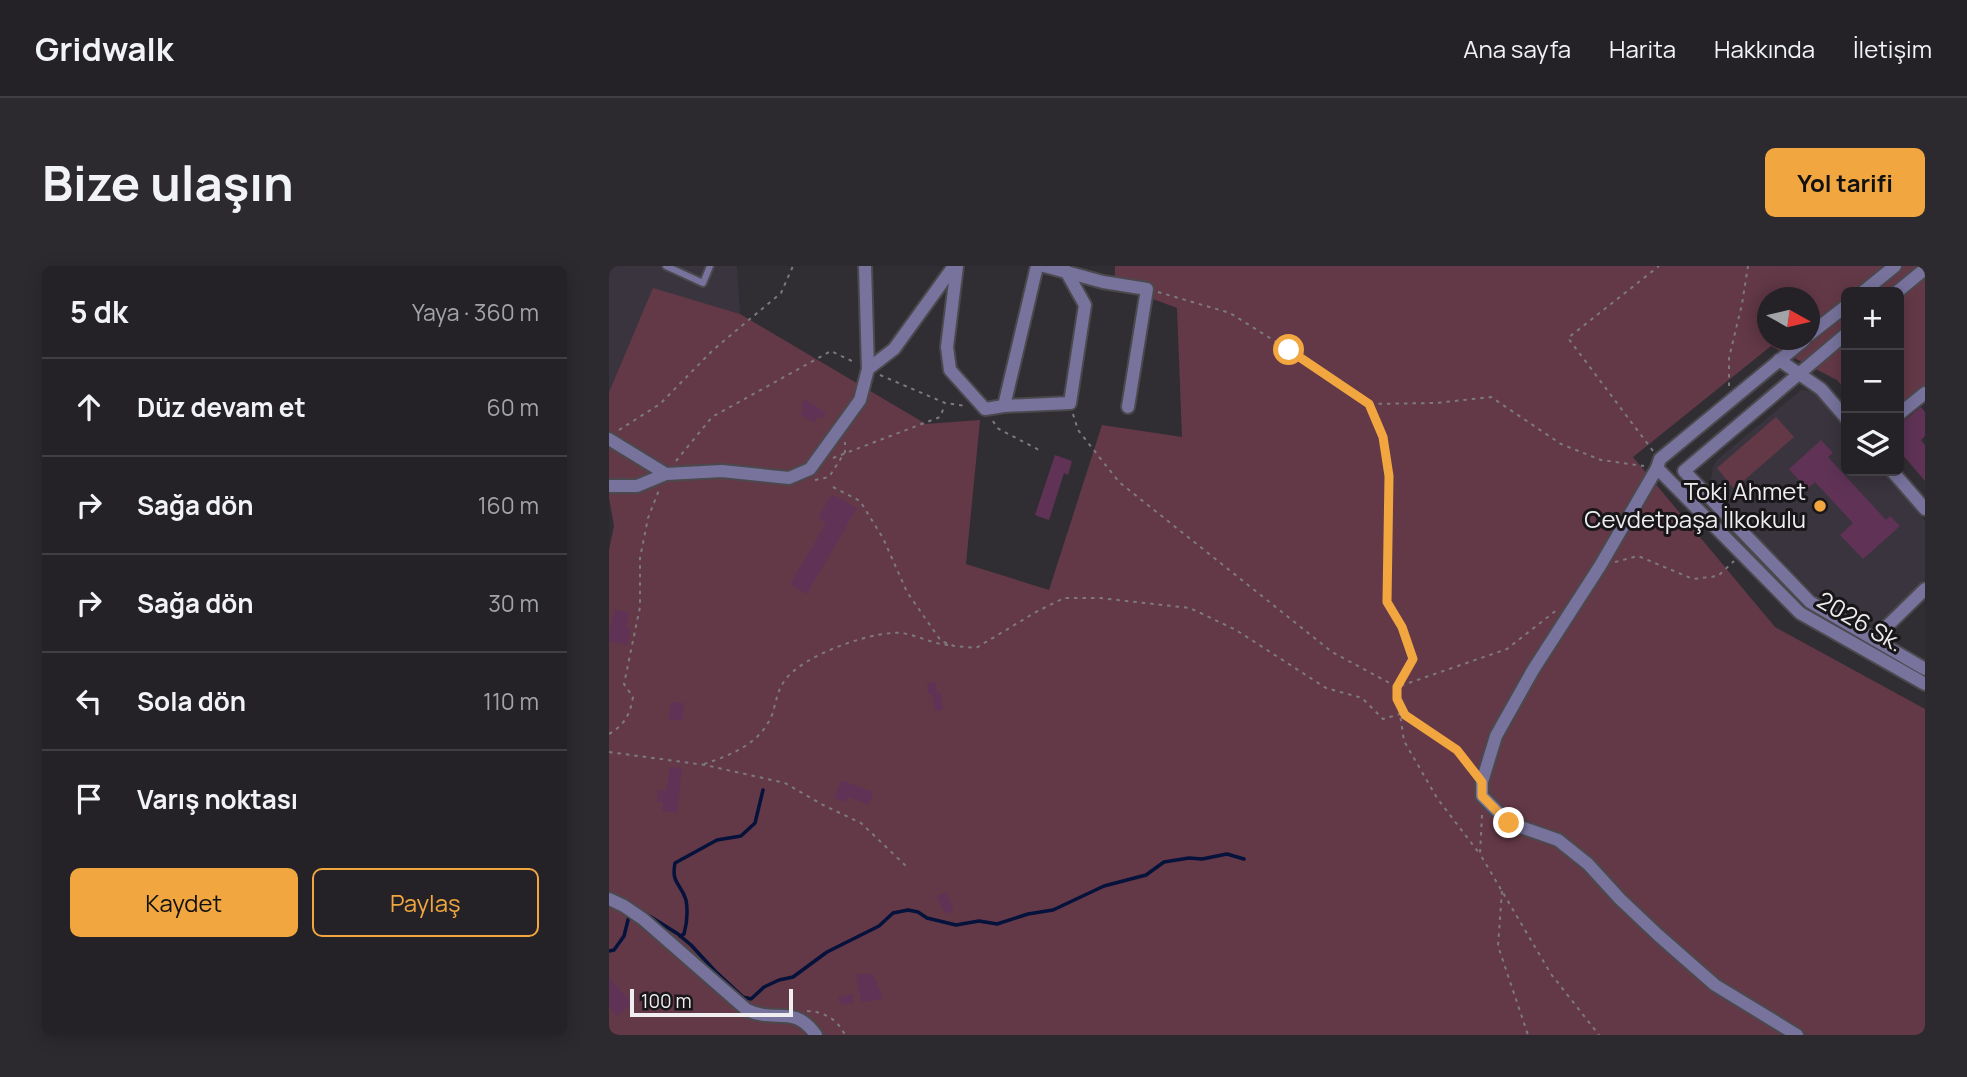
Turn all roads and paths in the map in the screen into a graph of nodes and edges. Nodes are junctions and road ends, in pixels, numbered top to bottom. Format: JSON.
{"nodes":[{"id":1,"x":666,"y":266,"type":"edge"},
{"id":2,"x":710,"y":266,"type":"edge"},
{"id":3,"x":793,"y":266,"type":"edge"},
{"id":4,"x":866,"y":266,"type":"edge"},
{"id":5,"x":955,"y":266,"type":"edge"},
{"id":6,"x":1037,"y":266,"type":"edge"},
{"id":7,"x":1044,"y":266,"type":"edge"},
{"id":8,"x":1659,"y":266,"type":"edge"},
{"id":9,"x":1748,"y":266,"type":"edge"},
{"id":10,"x":1895,"y":266,"type":"edge"},
{"id":11,"x":677,"y":268,"type":"edge"},
{"id":12,"x":1925,"y":269,"type":"edge"},
{"id":13,"x":1066,"y":271,"type":"junction"},
{"id":14,"x":1869,"y":287,"type":"edge"},
{"id":15,"x":1903,"y":287,"type":"edge"},
{"id":16,"x":1147,"y":289,"type":"junction"},
{"id":17,"x":1841,"y":310,"type":"edge"},
{"id":18,"x":1820,"y":326,"type":"edge"},
{"id":19,"x":1841,"y":338,"type":"edge"},
{"id":20,"x":1792,"y":350,"type":"edge"},
{"id":21,"x":1779,"y":360,"type":"junction"},
{"id":22,"x":868,"y":369,"type":"junction"},
{"id":23,"x":1797,"y":374,"type":"junction"},
{"id":24,"x":1925,"y":393,"type":"edge"},
{"id":25,"x":1728,"y":402,"type":"junction"},
{"id":26,"x":945,"y":403,"type":"junction"},
{"id":27,"x":1070,"y":403,"type":"junction"},
{"id":28,"x":1369,"y":404,"type":"junction"},
{"id":29,"x":1004,"y":406,"type":"junction"},
{"id":30,"x":1128,"y":407,"type":"dead end"},
{"id":31,"x":985,"y":409,"type":"junction"},
{"id":32,"x":1842,"y":413,"type":"edge"},
{"id":33,"x":1900,"y":413,"type":"edge"},
{"id":34,"x":614,"y":434,"type":"edge"},
{"id":35,"x":1039,"y":450,"type":"dead end"},
{"id":36,"x":834,"y":458,"type":"dead end"},
{"id":37,"x":1658,"y":463,"type":"junction"},
{"id":38,"x":666,"y":474,"type":"junction"},
{"id":39,"x":1896,"y":476,"type":"edge"},
{"id":40,"x":609,"y":486,"type":"edge"},
{"id":41,"x":832,"y":487,"type":"dead end"},
{"id":42,"x":1925,"y":509,"type":"edge"},
{"id":43,"x":1742,"y":554,"type":"junction"},
{"id":44,"x":1600,"y":566,"type":"junction"},
{"id":45,"x":1925,"y":589,"type":"edge"},
{"id":46,"x":1562,"y":604,"type":"dead end"},
{"id":47,"x":1874,"y":639,"type":"junction"},
{"id":48,"x":954,"y":646,"type":"junction"},
{"id":49,"x":1925,"y":669,"type":"edge"},
{"id":50,"x":1925,"y":684,"type":"edge"},
{"id":51,"x":1397,"y":687,"type":"junction"},
{"id":52,"x":1397,"y":699,"type":"junction"},
{"id":53,"x":1400,"y":714,"type":"junction"},
{"id":54,"x":609,"y":734,"type":"edge"},
{"id":55,"x":609,"y":752,"type":"edge"},
{"id":56,"x":702,"y":765,"type":"junction"},
{"id":57,"x":1482,"y":782,"type":"junction"},
{"id":58,"x":1482,"y":796,"type":"junction"},
{"id":59,"x":1480,"y":854,"type":"junction"},
{"id":60,"x":908,"y":867,"type":"dead end"},
{"id":61,"x":1502,"y":890,"type":"junction"},
{"id":62,"x":609,"y":899,"type":"edge"},
{"id":63,"x":787,"y":1014,"type":"junction"},
{"id":64,"x":816,"y":1035,"type":"edge"},
{"id":65,"x":845,"y":1035,"type":"edge"},
{"id":66,"x":1528,"y":1035,"type":"edge"},
{"id":67,"x":1599,"y":1035,"type":"edge"},
{"id":68,"x":1797,"y":1035,"type":"edge"}],
"edges":[{"from":1,"to":11,"type":"lane"},
{"from":2,"to":11,"type":"lane"},
{"from":3,"to":34,"type":"path"},
{"from":4,"to":22,"type":"street"},
{"from":5,"to":22,"type":"street"},
{"from":5,"to":31,"type":"street"},
{"from":6,"to":29,"type":"street"},
{"from":7,"to":13,"type":"street"},
{"from":8,"to":37,"type":"path"},
{"from":9,"to":25,"type":"path"},
{"from":10,"to":14,"type":"street"},
{"from":12,"to":15,"type":"street"},
{"from":13,"to":16,"type":"street"},
{"from":13,"to":27,"type":"street"},
{"from":16,"to":28,"type":"path"},
{"from":16,"to":30,"type":"street"},
{"from":17,"to":18,"type":"street"},
{"from":19,"to":23,"type":"street"},
{"from":20,"to":21,"type":"street"},
{"from":21,"to":23,"type":"street"},
{"from":21,"to":25,"type":"street"},
{"from":22,"to":26,"type":"path"},
{"from":22,"to":38,"type":"path"},
{"from":22,"to":38,"type":"street"},
{"from":23,"to":32,"type":"street"},
{"from":23,"to":47,"type":"street","name":"2026 Sk."},
{"from":24,"to":33,"type":"street"},
{"from":25,"to":37,"type":"street"},
{"from":26,"to":31,"type":"path"},
{"from":26,"to":36,"type":"path"},
{"from":27,"to":29,"type":"street"},
{"from":27,"to":51,"type":"path"},
{"from":28,"to":37,"type":"path"},
{"from":28,"to":51,"type":"path"},
{"from":29,"to":31,"type":"street"},
{"from":31,"to":35,"type":"path"},
{"from":34,"to":38,"type":"street"},
{"from":37,"to":43,"type":"street","name":"2026 Sk."},
{"from":37,"to":44,"type":"street"},
{"from":38,"to":40,"type":"street"},
{"from":38,"to":54,"type":"path"},
{"from":39,"to":42,"type":"street"},
{"from":41,"to":48,"type":"path"},
{"from":43,"to":44,"type":"path"},
{"from":43,"to":50,"type":"street","name":"2026 Sk."},
{"from":44,"to":57,"type":"street"},
{"from":45,"to":47,"type":"street"},
{"from":46,"to":51,"type":"path"},
{"from":47,"to":49,"type":"street","name":"2026 Sk."},
{"from":48,"to":53,"type":"path"},
{"from":48,"to":56,"type":"path"},
{"from":51,"to":52,"type":"path"},
{"from":52,"to":53,"type":"path"},
{"from":52,"to":57,"type":"path"},
{"from":53,"to":59,"type":"path"},
{"from":55,"to":56,"type":"path"},
{"from":56,"to":60,"type":"path"},
{"from":57,"to":58,"type":"street"},
{"from":58,"to":59,"type":"path"},
{"from":58,"to":68,"type":"street"},
{"from":59,"to":61,"type":"path"},
{"from":61,"to":66,"type":"path"},
{"from":61,"to":67,"type":"path"},
{"from":62,"to":63,"type":"street"},
{"from":63,"to":64,"type":"street"},
{"from":63,"to":65,"type":"path"}]}
